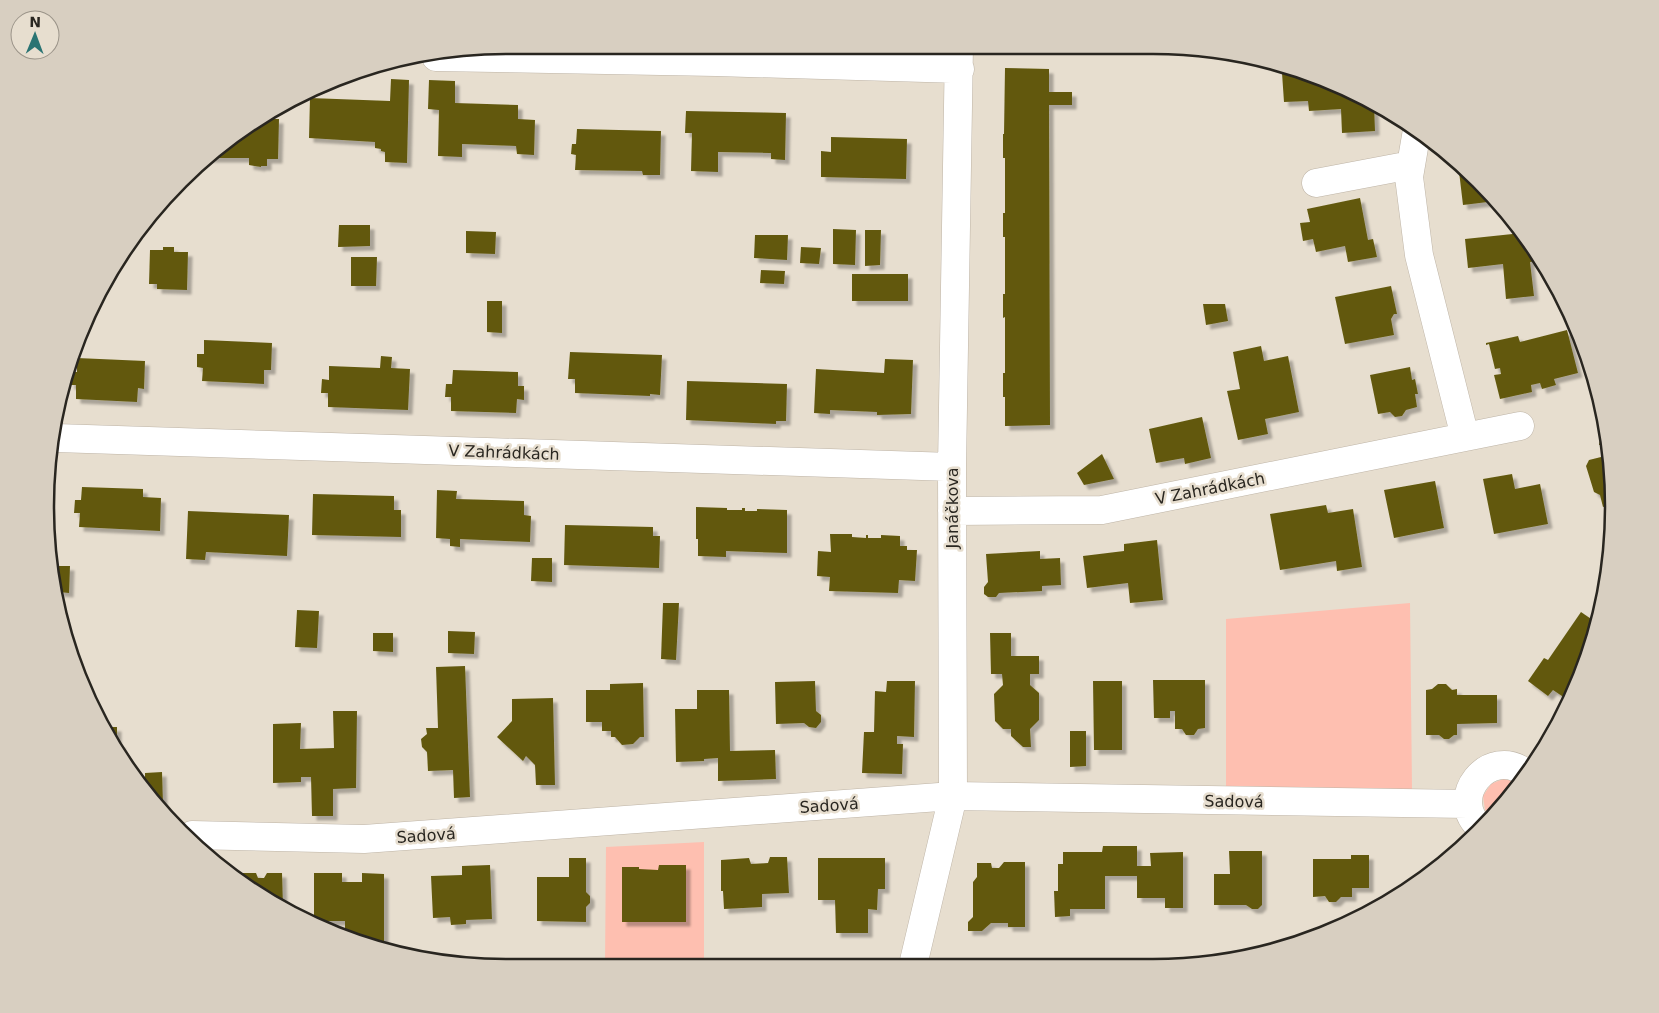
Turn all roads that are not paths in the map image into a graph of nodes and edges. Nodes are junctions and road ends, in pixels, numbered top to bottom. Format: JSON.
{"nodes":[{"id":1,"x":716,"y":54,"type":"edge"},
{"id":2,"x":460,"y":57,"type":"edge"},
{"id":3,"x":960,"y":57,"type":"edge"},
{"id":4,"x":1416,"y":138,"type":"edge"},
{"id":5,"x":1411,"y":165,"type":"junction"},
{"id":6,"x":1316,"y":184,"type":"dead end"},
{"id":7,"x":1520,"y":426,"type":"dead end"},
{"id":8,"x":1465,"y":437,"type":"junction"},
{"id":9,"x":59,"y":438,"type":"edge"},
{"id":10,"x":952,"y":467,"type":"junction"},
{"id":11,"x":952,"y":511,"type":"junction"},
{"id":12,"x":1520,"y":770,"type":"edge"},
{"id":13,"x":953,"y":796,"type":"junction"},
{"id":14,"x":1468,"y":804,"type":"junction"},
{"id":15,"x":1477,"y":823,"type":"edge"},
{"id":16,"x":195,"y":835,"type":"edge"},
{"id":17,"x":914,"y":959,"type":"edge"}],
"edges":[{"from":1,"to":2,"type":"street"},
{"from":1,"to":3,"type":"street"},
{"from":3,"to":10,"type":"street","name":"Janáčkova"},
{"from":4,"to":5,"type":"street"},
{"from":5,"to":6,"type":"street"},
{"from":5,"to":8,"type":"street"},
{"from":7,"to":8,"type":"street","name":"V Zahrádkách"},
{"from":8,"to":11,"type":"street","name":"V Zahrádkách"},
{"from":9,"to":10,"type":"street","name":"V Zahrádkách"},
{"from":10,"to":11,"type":"street","name":"Janáčkova"},
{"from":11,"to":13,"type":"street","name":"Janáčkova"},
{"from":12,"to":14,"type":"street"},
{"from":13,"to":14,"type":"street","name":"Sadová"},
{"from":13,"to":16,"type":"street","name":"Sadová"},
{"from":13,"to":17,"type":"street","name":"Janáčkova"},
{"from":14,"to":15,"type":"street"}]}
